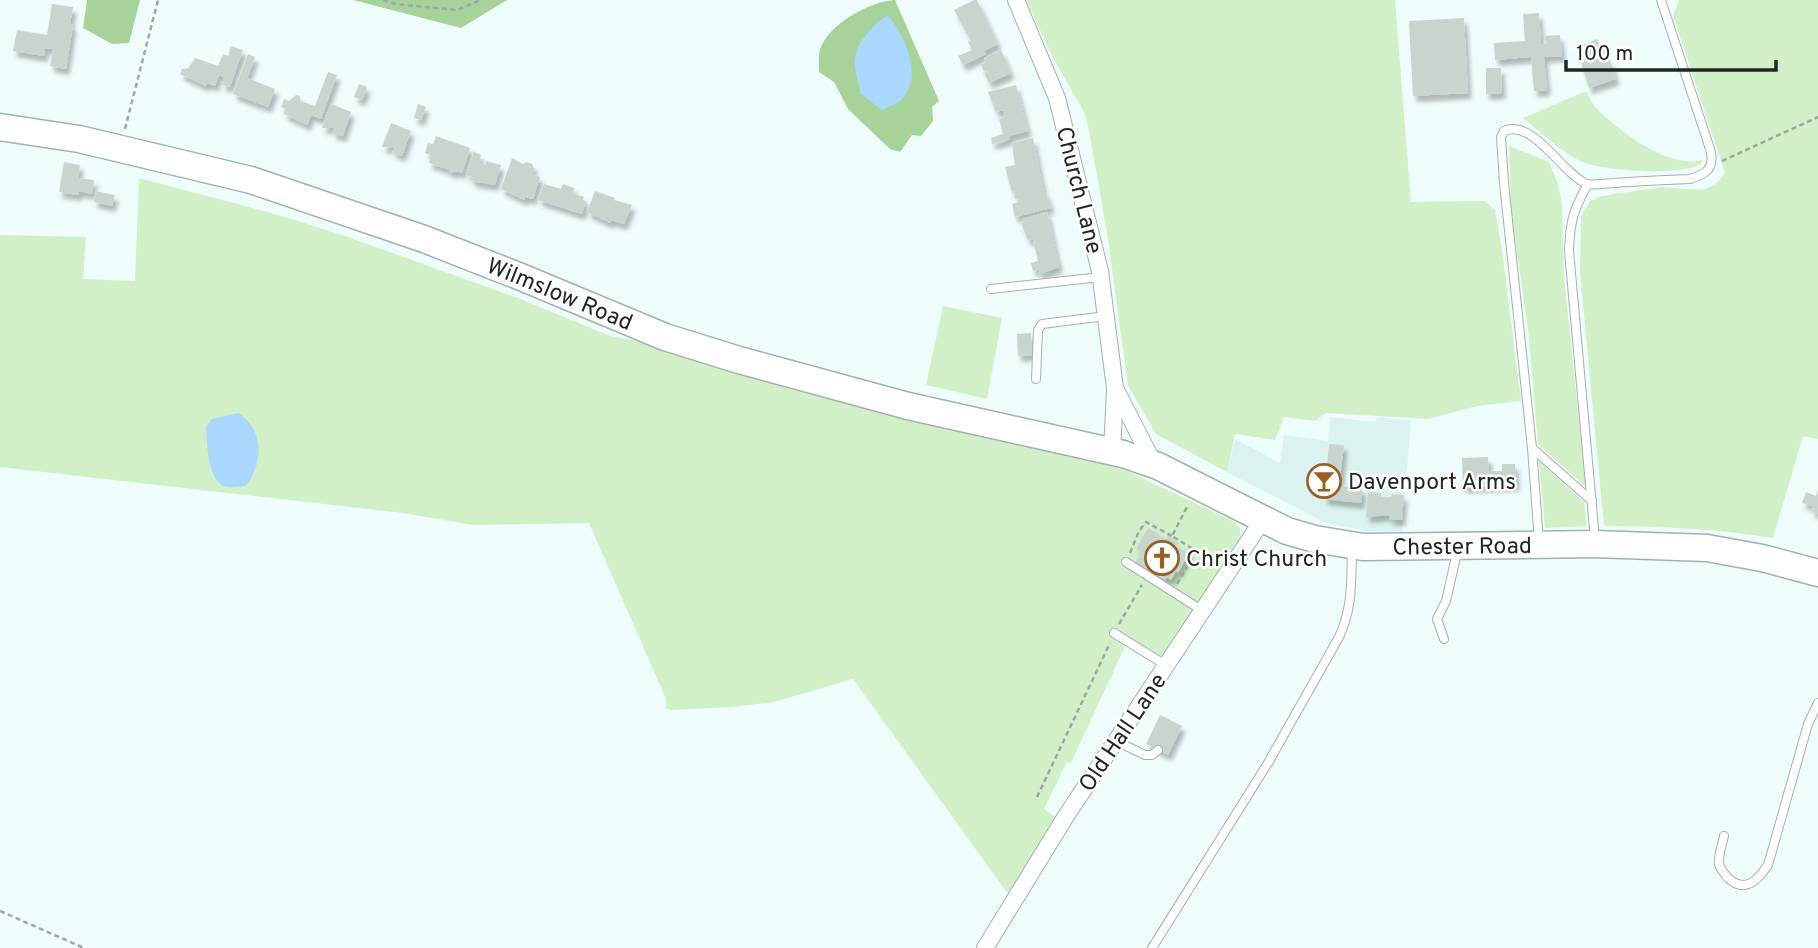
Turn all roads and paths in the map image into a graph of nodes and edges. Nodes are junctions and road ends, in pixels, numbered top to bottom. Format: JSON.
{"nodes":[{"id":1,"x":158,"y":0,"type":"edge"},
{"id":2,"x":383,"y":0,"type":"edge"},
{"id":3,"x":481,"y":0,"type":"edge"},
{"id":4,"x":1016,"y":0,"type":"edge"},
{"id":5,"x":1661,"y":0,"type":"edge"},
{"id":6,"x":1818,"y":117,"type":"edge"},
{"id":7,"x":0,"y":127,"type":"edge"},
{"id":8,"x":120,"y":148,"type":"junction"},
{"id":9,"x":1710,"y":168,"type":"junction"},
{"id":10,"x":1588,"y":184,"type":"junction"},
{"id":11,"x":1101,"y":277,"type":"junction"},
{"id":12,"x":991,"y":289,"type":"dead end"},
{"id":13,"x":1106,"y":316,"type":"junction"},
{"id":14,"x":1037,"y":379,"type":"dead end"},
{"id":15,"x":1115,"y":388,"type":"junction"},
{"id":16,"x":1532,"y":447,"type":"junction"},
{"id":17,"x":1118,"y":453,"type":"junction"},
{"id":18,"x":1154,"y":464,"type":"junction"},
{"id":19,"x":1198,"y":486,"type":"junction"},
{"id":20,"x":1592,"y":501,"type":"junction"},
{"id":21,"x":1261,"y":518,"type":"junction"},
{"id":22,"x":1171,"y":537,"type":"junction"},
{"id":23,"x":1539,"y":544,"type":"junction"},
{"id":24,"x":1595,"y":544,"type":"junction"},
{"id":25,"x":1352,"y":545,"type":"junction"},
{"id":26,"x":1459,"y":545,"type":"junction"},
{"id":27,"x":1126,"y":562,"type":"joint"},
{"id":28,"x":1818,"y":573,"type":"edge"},
{"id":29,"x":1147,"y":576,"type":"junction"},
{"id":30,"x":1172,"y":591,"type":"junction"},
{"id":31,"x":1204,"y":611,"type":"junction"},
{"id":32,"x":1114,"y":633,"type":"junction"},
{"id":33,"x":1444,"y":639,"type":"dead end"},
{"id":34,"x":1167,"y":666,"type":"junction"},
{"id":35,"x":1818,"y":703,"type":"edge"},
{"id":36,"x":1116,"y":740,"type":"junction"},
{"id":37,"x":1158,"y":750,"type":"dead end"},
{"id":38,"x":1037,"y":797,"type":"dead end"},
{"id":39,"x":1724,"y":836,"type":"dead end"},
{"id":40,"x":0,"y":911,"type":"edge"},
{"id":41,"x":83,"y":948,"type":"edge"},
{"id":42,"x":985,"y":948,"type":"edge"},
{"id":43,"x":1152,"y":948,"type":"edge"}],
"edges":[{"from":1,"to":8,"type":"path"},
{"from":2,"to":3,"type":"path"},
{"from":4,"to":11,"type":"street","name":"Church Lane"},
{"from":5,"to":9,"type":"lane"},
{"from":6,"to":9,"type":"path"},
{"from":7,"to":8,"type":"main road","name":"Wilmslow Road"},
{"from":8,"to":17,"type":"main road","name":"Wilmslow Road"},
{"from":9,"to":10,"type":"lane"},
{"from":10,"to":16,"type":"lane"},
{"from":10,"to":20,"type":"lane"},
{"from":11,"to":12,"type":"lane"},
{"from":11,"to":13,"type":"street","name":"Church Lane"},
{"from":13,"to":14,"type":"lane"},
{"from":13,"to":15,"type":"street","name":"Church Lane"},
{"from":15,"to":17,"type":"street","name":"Church Lane"},
{"from":15,"to":18,"type":"street","name":"Church Lane"},
{"from":16,"to":20,"type":"lane"},
{"from":16,"to":23,"type":"lane"},
{"from":17,"to":18,"type":"main road","name":"Chester Road"},
{"from":18,"to":19,"type":"main road","name":"Chester Road"},
{"from":19,"to":21,"type":"main road","name":"Chester Road"},
{"from":19,"to":22,"type":"path"},
{"from":20,"to":24,"type":"lane"},
{"from":21,"to":25,"type":"main road","name":"Chester Road"},
{"from":21,"to":31,"type":"street","name":"Old Hall Lane"},
{"from":22,"to":27,"type":"path"},
{"from":22,"to":30,"type":"path"},
{"from":23,"to":24,"type":"main road","name":"Chester Road"},
{"from":23,"to":26,"type":"main road","name":"Chester Road"},
{"from":24,"to":28,"type":"main road","name":"Chester Road"},
{"from":25,"to":26,"type":"main road","name":"Chester Road"},
{"from":25,"to":43,"type":"lane"},
{"from":26,"to":33,"type":"lane"},
{"from":27,"to":29,"type":"lane"},
{"from":29,"to":30,"type":"lane"},
{"from":29,"to":32,"type":"path"},
{"from":30,"to":31,"type":"lane"},
{"from":31,"to":34,"type":"street","name":"Old Hall Lane"},
{"from":32,"to":34,"type":"lane"},
{"from":32,"to":38,"type":"path"},
{"from":34,"to":36,"type":"street","name":"Old Hall Lane"},
{"from":35,"to":39,"type":"lane"},
{"from":36,"to":37,"type":"lane"},
{"from":36,"to":42,"type":"street","name":"Old Hall Lane"},
{"from":40,"to":41,"type":"path"}]}
